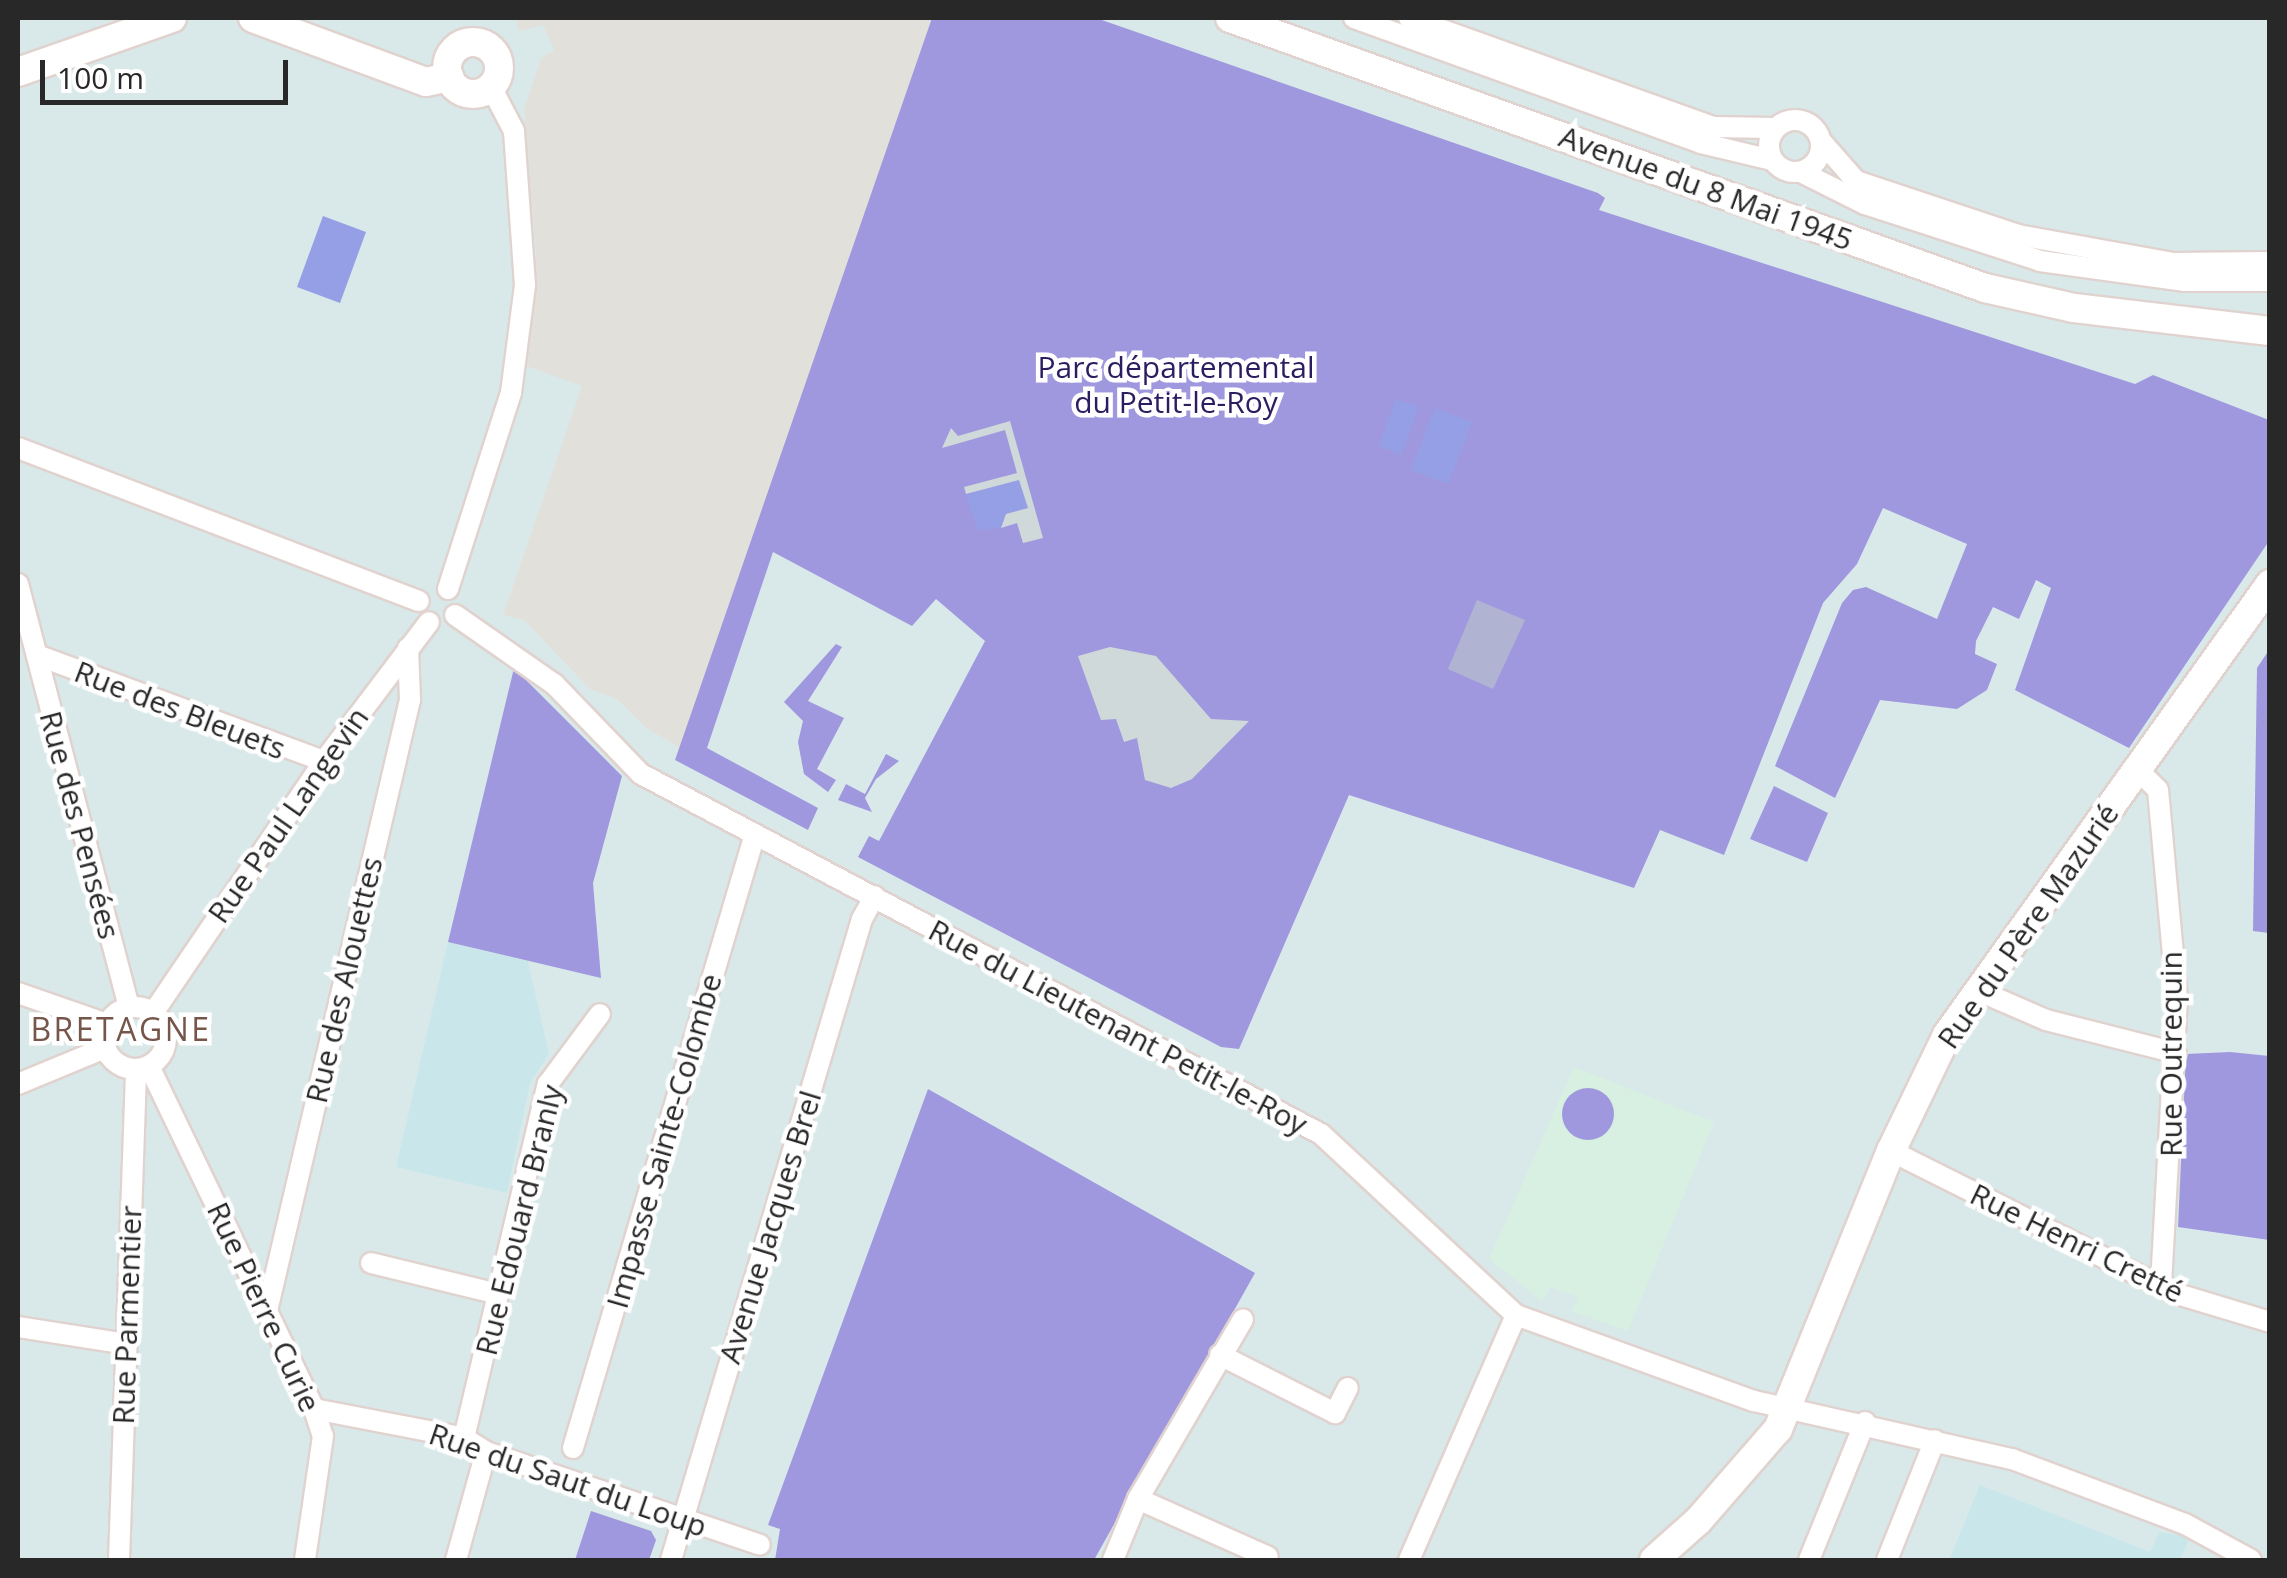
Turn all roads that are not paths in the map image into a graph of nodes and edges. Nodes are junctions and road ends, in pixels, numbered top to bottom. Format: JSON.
{"nodes":[{"id":1,"x":172,"y":18,"type":"edge"},
{"id":2,"x":253,"y":18,"type":"edge"},
{"id":3,"x":494,"y":18,"type":"edge"},
{"id":4,"x":1230,"y":18,"type":"edge"},
{"id":5,"x":1354,"y":18,"type":"edge"},
{"id":6,"x":1409,"y":18,"type":"edge"},
{"id":7,"x":483,"y":44,"type":"junction"},
{"id":8,"x":18,"y":72,"type":"edge"},
{"id":9,"x":448,"y":77,"type":"junction"},
{"id":10,"x":490,"y":87,"type":"junction"},
{"id":11,"x":1774,"y":128,"type":"junction"},
{"id":12,"x":1821,"y":141,"type":"junction"},
{"id":13,"x":1772,"y":160,"type":"junction"},
{"id":14,"x":1801,"y":172,"type":"junction"},
{"id":15,"x":2270,"y":262,"type":"edge"},
{"id":16,"x":2270,"y":281,"type":"edge"},
{"id":17,"x":2270,"y":318,"type":"edge"},
{"id":18,"x":2191,"y":321,"type":"junction"},
{"id":19,"x":2270,"y":331,"type":"edge"},
{"id":20,"x":18,"y":448,"type":"edge"},
{"id":21,"x":18,"y":584,"type":"edge"},
{"id":22,"x":2270,"y":584,"type":"edge"},
{"id":23,"x":448,"y":589,"type":"junction"},
{"id":24,"x":419,"y":601,"type":"junction"},
{"id":25,"x":455,"y":615,"type":"junction"},
{"id":26,"x":429,"y":622,"type":"junction"},
{"id":27,"x":408,"y":648,"type":"junction"},
{"id":28,"x":37,"y":655,"type":"junction"},
{"id":29,"x":324,"y":760,"type":"junction"},
{"id":30,"x":2138,"y":770,"type":"junction"},
{"id":31,"x":755,"y":834,"type":"junction"},
{"id":32,"x":874,"y":896,"type":"junction"},
{"id":33,"x":1977,"y":990,"type":"junction"},
{"id":34,"x":18,"y":993,"type":"edge"},
{"id":35,"x":129,"y":1008,"type":"junction"},
{"id":36,"x":153,"y":1013,"type":"junction"},
{"id":37,"x":600,"y":1014,"type":"dead end"},
{"id":38,"x":107,"y":1024,"type":"junction"},
{"id":39,"x":106,"y":1048,"type":"junction"},
{"id":40,"x":2176,"y":1054,"type":"junction"},
{"id":41,"x":142,"y":1067,"type":"junction"},
{"id":42,"x":18,"y":1084,"type":"edge"},
{"id":43,"x":1891,"y":1151,"type":"junction"},
{"id":44,"x":371,"y":1263,"type":"dead end"},
{"id":45,"x":2160,"y":1286,"type":"junction"},
{"id":46,"x":498,"y":1294,"type":"junction"},
{"id":47,"x":267,"y":1311,"type":"junction"},
{"id":48,"x":1516,"y":1316,"type":"junction"},
{"id":49,"x":1243,"y":1319,"type":"dead end"},
{"id":50,"x":2270,"y":1322,"type":"edge"},
{"id":51,"x":18,"y":1327,"type":"edge"},
{"id":52,"x":126,"y":1344,"type":"junction"},
{"id":53,"x":1220,"y":1355,"type":"junction"},
{"id":54,"x":1348,"y":1388,"type":"dead end"},
{"id":55,"x":1790,"y":1407,"type":"junction"},
{"id":56,"x":314,"y":1409,"type":"junction"},
{"id":57,"x":1865,"y":1422,"type":"junction"},
{"id":58,"x":464,"y":1438,"type":"junction"},
{"id":59,"x":1936,"y":1440,"type":"junction"},
{"id":60,"x":573,"y":1448,"type":"dead end"},
{"id":61,"x":486,"y":1452,"type":"junction"},
{"id":62,"x":1138,"y":1499,"type":"junction"},
{"id":63,"x":683,"y":1518,"type":"junction"},
{"id":64,"x":760,"y":1546,"type":"dead end"},
{"id":65,"x":1268,"y":1557,"type":"dead end"},
{"id":66,"x":119,"y":1560,"type":"edge"},
{"id":67,"x":305,"y":1560,"type":"edge"},
{"id":68,"x":456,"y":1560,"type":"edge"},
{"id":69,"x":671,"y":1560,"type":"edge"},
{"id":70,"x":1113,"y":1560,"type":"edge"},
{"id":71,"x":1410,"y":1560,"type":"edge"},
{"id":72,"x":1654,"y":1560,"type":"edge"},
{"id":73,"x":1809,"y":1560,"type":"edge"},
{"id":74,"x":1887,"y":1560,"type":"edge"},
{"id":75,"x":2251,"y":1560,"type":"edge"}],
"edges":[{"from":1,"to":8,"type":"main road"},
{"from":2,"to":9,"type":"main road"},
{"from":3,"to":7,"type":"main road"},
{"from":4,"to":18,"type":"main road","name":"Avenue du 8 Mai 1945"},
{"from":5,"to":13,"type":"street"},
{"from":6,"to":11,"type":"street"},
{"from":7,"to":9,"type":"main road"},
{"from":7,"to":10,"type":"main road"},
{"from":9,"to":10,"type":"main road"},
{"from":10,"to":23,"type":"street"},
{"from":11,"to":12,"type":"street"},
{"from":11,"to":13,"type":"street"},
{"from":12,"to":14,"type":"street"},
{"from":12,"to":15,"type":"street"},
{"from":13,"to":14,"type":"street"},
{"from":14,"to":16,"type":"street"},
{"from":17,"to":18,"type":"main road","name":"Avenue du 8 Mai 1945"},
{"from":18,"to":19,"type":"main road","name":"Avenue du 8 Mai 1945"},
{"from":20,"to":24,"type":"street"},
{"from":21,"to":28,"type":"street","name":"Rue des Pensées"},
{"from":22,"to":30,"type":"main road","name":"Rue du Père Mazurié"},
{"from":23,"to":24,"type":"street"},
{"from":23,"to":25,"type":"street"},
{"from":24,"to":26,"type":"street"},
{"from":25,"to":26,"type":"street"},
{"from":25,"to":31,"type":"street","name":"Rue du Lieutenant Petit-le-Roy"},
{"from":26,"to":27,"type":"street","name":"Rue Paul Langevin"},
{"from":27,"to":29,"type":"street","name":"Rue Paul Langevin"},
{"from":27,"to":47,"type":"street","name":"Rue des Alouettes"},
{"from":28,"to":29,"type":"street","name":"Rue des Bleuets"},
{"from":28,"to":35,"type":"street","name":"Rue des Pensées"},
{"from":29,"to":36,"type":"street","name":"Rue Paul Langevin"},
{"from":30,"to":33,"type":"main road","name":"Rue du Père Mazurié"},
{"from":30,"to":40,"type":"street","name":"Rue Outrequin"},
{"from":31,"to":32,"type":"street","name":"Rue du Lieutenant Petit-le-Roy"},
{"from":31,"to":60,"type":"street","name":"Impasse Sainte-Colombe"},
{"from":32,"to":48,"type":"street","name":"Rue du Lieutenant Petit-le-Roy"},
{"from":32,"to":63,"type":"street","name":"Avenue Jacques Brel"},
{"from":33,"to":40,"type":"street"},
{"from":33,"to":43,"type":"main road","name":"Rue du Père Mazurié"},
{"from":34,"to":38,"type":"street"},
{"from":35,"to":36,"type":"street"},
{"from":35,"to":38,"type":"street"},
{"from":36,"to":41,"type":"street"},
{"from":37,"to":46,"type":"street","name":"Rue Edouard Branly"},
{"from":38,"to":39,"type":"street"},
{"from":39,"to":41,"type":"street"},
{"from":39,"to":42,"type":"street"},
{"from":40,"to":45,"type":"street","name":"Rue Outrequin"},
{"from":41,"to":47,"type":"street","name":"Rue Pierre Curie"},
{"from":41,"to":52,"type":"street","name":"Rue Parmentier"},
{"from":43,"to":45,"type":"street","name":"Rue Henri Cretté"},
{"from":43,"to":55,"type":"main road","name":"Rue du Père Mazurié"},
{"from":44,"to":46,"type":"street"},
{"from":45,"to":50,"type":"street","name":"Rue Henri Cretté"},
{"from":46,"to":58,"type":"street","name":"Rue Edouard Branly"},
{"from":47,"to":56,"type":"street","name":"Rue Pierre Curie"},
{"from":48,"to":55,"type":"street","name":"Rue du Lieutenant Petit-le-Roy"},
{"from":48,"to":71,"type":"street"},
{"from":49,"to":53,"type":"street"},
{"from":51,"to":52,"type":"street"},
{"from":52,"to":66,"type":"street","name":"Rue Parmentier"},
{"from":53,"to":54,"type":"street"},
{"from":53,"to":62,"type":"street"},
{"from":55,"to":57,"type":"street","name":"Rue du Lieutenant Petit-le-Roy"},
{"from":55,"to":72,"type":"main road","name":"Rue du Père Mazurié"},
{"from":56,"to":58,"type":"street","name":"Rue du Saut du Loup"},
{"from":56,"to":67,"type":"street","name":"Rue Pierre Curie"},
{"from":57,"to":59,"type":"street","name":"Rue du Lieutenant Petit-le-Roy"},
{"from":57,"to":73,"type":"street"},
{"from":58,"to":61,"type":"street","name":"Rue du Saut du Loup"},
{"from":59,"to":74,"type":"street"},
{"from":59,"to":75,"type":"street","name":"Rue du Lieutenant Petit-le-Roy"},
{"from":61,"to":63,"type":"street","name":"Rue du Saut du Loup"},
{"from":61,"to":68,"type":"street"},
{"from":62,"to":65,"type":"street"},
{"from":62,"to":70,"type":"street"},
{"from":63,"to":64,"type":"street","name":"Rue du Saut du Loup"},
{"from":63,"to":69,"type":"street","name":"Avenue Jacques Brel"}]}
